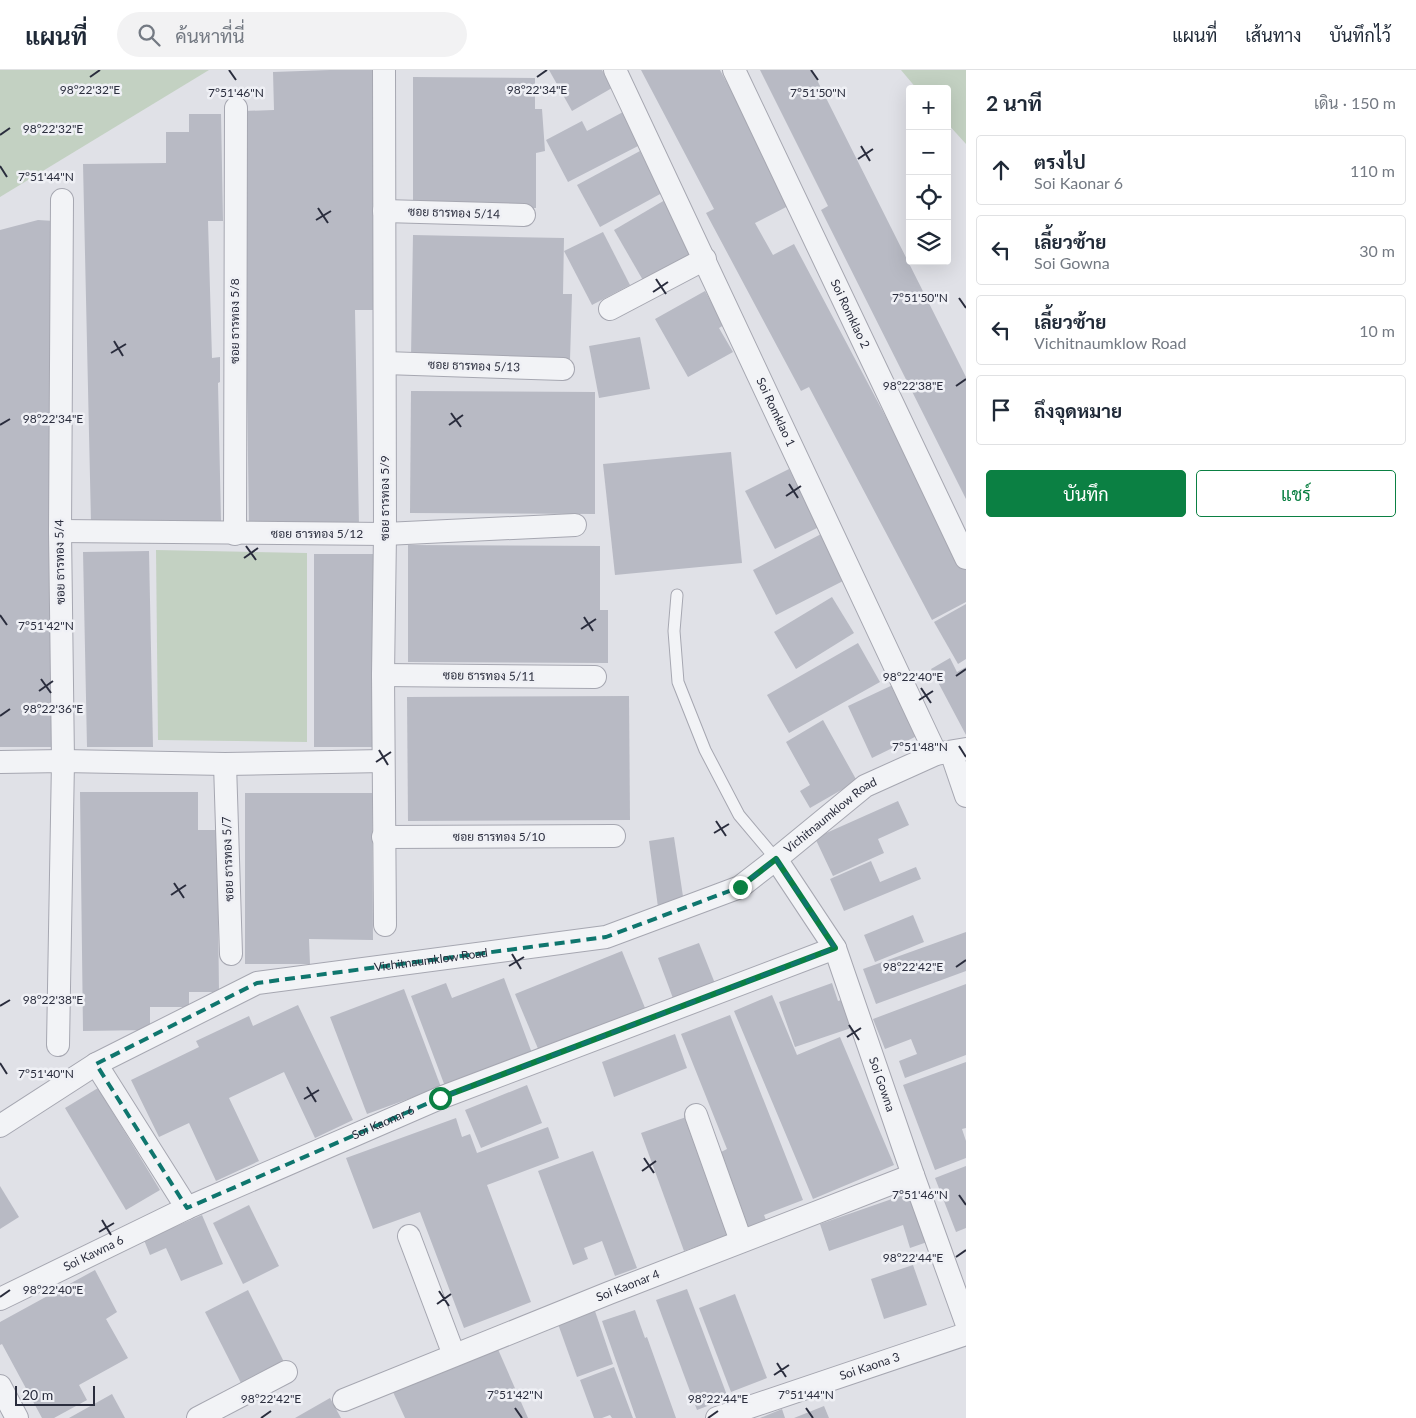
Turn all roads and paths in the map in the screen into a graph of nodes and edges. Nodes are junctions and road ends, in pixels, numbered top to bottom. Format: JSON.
{"nodes":[{"id":1,"x":384,"y":70,"type":"edge"},
{"id":2,"x":615,"y":70,"type":"edge"},
{"id":3,"x":734,"y":70,"type":"edge"},
{"id":4,"x":236,"y":108,"type":"dead end"},
{"id":5,"x":62,"y":200,"type":"dead end"},
{"id":6,"x":384,"y":211,"type":"junction"},
{"id":7,"x":524,"y":215,"type":"dead end"},
{"id":8,"x":705,"y":259,"type":"junction"},
{"id":9,"x":610,"y":309,"type":"dead end"},
{"id":10,"x":385,"y":363,"type":"junction"},
{"id":11,"x":563,"y":369,"type":"dead end"},
{"id":12,"x":575,"y":525,"type":"dead end"},
{"id":13,"x":60,"y":531,"type":"junction"},
{"id":14,"x":235,"y":534,"type":"junction"},
{"id":15,"x":385,"y":534,"type":"junction"},
{"id":16,"x":966,"y":558,"type":"edge"},
{"id":17,"x":677,"y":595,"type":"dead end"},
{"id":18,"x":383,"y":675,"type":"junction"},
{"id":19,"x":595,"y":677,"type":"dead end"},
{"id":20,"x":951,"y":752,"type":"edge"},
{"id":21,"x":63,"y":761,"type":"junction"},
{"id":22,"x":383,"y":761,"type":"junction"},
{"id":23,"x":0,"y":762,"type":"edge"},
{"id":24,"x":225,"y":764,"type":"junction"},
{"id":25,"x":966,"y":796,"type":"edge"},
{"id":26,"x":614,"y":836,"type":"dead end"},
{"id":27,"x":383,"y":837,"type":"junction"},
{"id":28,"x":776,"y":859,"type":"junction"},
{"id":29,"x":385,"y":925,"type":"dead end"},
{"id":30,"x":835,"y":948,"type":"junction"},
{"id":31,"x":231,"y":954,"type":"dead end"},
{"id":32,"x":58,"y":1045,"type":"dead end"},
{"id":33,"x":96,"y":1064,"type":"junction"},
{"id":34,"x":696,"y":1115,"type":"dead end"},
{"id":35,"x":0,"y":1126,"type":"edge"},
{"id":36,"x":913,"y":1175,"type":"junction"},
{"id":37,"x":187,"y":1208,"type":"junction"},
{"id":38,"x":409,"y":1236,"type":"dead end"},
{"id":39,"x":741,"y":1241,"type":"junction"},
{"id":40,"x":0,"y":1299,"type":"edge"},
{"id":41,"x":966,"y":1322,"type":"edge"},
{"id":42,"x":966,"y":1334,"type":"edge"},
{"id":43,"x":454,"y":1355,"type":"junction"},
{"id":44,"x":286,"y":1372,"type":"dead end"},
{"id":45,"x":0,"y":1386,"type":"edge"},
{"id":46,"x":344,"y":1400,"type":"dead end"},
{"id":47,"x":17,"y":1418,"type":"edge"},
{"id":48,"x":198,"y":1418,"type":"edge"},
{"id":49,"x":717,"y":1418,"type":"edge"}],
"edges":[{"from":1,"to":6,"type":"street","name":"ซอย ธารทอง 5/9"},
{"from":2,"to":8,"type":"street","name":"Soi Romklao 1"},
{"from":3,"to":16,"type":"street","name":"Soi Romklao 2"},
{"from":4,"to":14,"type":"street","name":"ซอย ธารทอง 5/8"},
{"from":5,"to":13,"type":"street","name":"ซอย ธารทอง 5/4"},
{"from":6,"to":7,"type":"street","name":"ซอย ธารทอง 5/14"},
{"from":6,"to":10,"type":"street","name":"ซอย ธารทอง 5/9"},
{"from":8,"to":9,"type":"street"},
{"from":8,"to":20,"type":"street","name":"Soi Romklao 1"},
{"from":10,"to":11,"type":"street","name":"ซอย ธารทอง 5/13"},
{"from":10,"to":15,"type":"street","name":"ซอย ธารทอง 5/9"},
{"from":12,"to":15,"type":"street","name":"ซอย ธารทอง 5/12"},
{"from":13,"to":14,"type":"street","name":"ซอย ธารทอง 5/12"},
{"from":13,"to":21,"type":"street","name":"ซอย ธารทอง 5/4"},
{"from":14,"to":15,"type":"street","name":"ซอย ธารทอง 5/12"},
{"from":15,"to":18,"type":"street","name":"ซอย ธารทอง 5/9"},
{"from":17,"to":28,"type":"lane"},
{"from":18,"to":19,"type":"street","name":"ซอย ธารทอง 5/11"},
{"from":18,"to":22,"type":"street","name":"ซอย ธารทอง 5/9"},
{"from":20,"to":25,"type":"street","name":"Soi Romklao 1"},
{"from":20,"to":28,"type":"street","name":"Vichitnaumklow Road"},
{"from":21,"to":23,"type":"street"},
{"from":21,"to":24,"type":"street"},
{"from":21,"to":32,"type":"street","name":"ซอย ธารทอง 5/4"},
{"from":22,"to":24,"type":"street"},
{"from":22,"to":27,"type":"street","name":"ซอย ธารทอง 5/9"},
{"from":24,"to":31,"type":"street","name":"ซอย ธารทอง 5/7"},
{"from":26,"to":27,"type":"street","name":"ซอย ธารทอง 5/10"},
{"from":27,"to":29,"type":"street","name":"ซอย ธารทอง 5/9"},
{"from":28,"to":30,"type":"street","name":"Soi Gowna"},
{"from":28,"to":33,"type":"street","name":"Vichitnaumklow Road"},
{"from":30,"to":36,"type":"street","name":"Soi Gowna"},
{"from":30,"to":37,"type":"street","name":"Soi Kaonar 6"},
{"from":33,"to":35,"type":"street","name":"Vichitnaumklow Road"},
{"from":33,"to":37,"type":"street"},
{"from":34,"to":39,"type":"street"},
{"from":36,"to":39,"type":"street","name":"Soi Kaonar 4"},
{"from":36,"to":41,"type":"street","name":"Soi Gowna"},
{"from":37,"to":40,"type":"street","name":"Soi Kawna 6"},
{"from":38,"to":43,"type":"street"},
{"from":39,"to":43,"type":"street","name":"Soi Kaonar 4"},
{"from":42,"to":49,"type":"street","name":"Soi Kaona 3"},
{"from":43,"to":46,"type":"street","name":"Soi Kaonar 4"},
{"from":44,"to":48,"type":"street"},
{"from":45,"to":47,"type":"street"}]}
